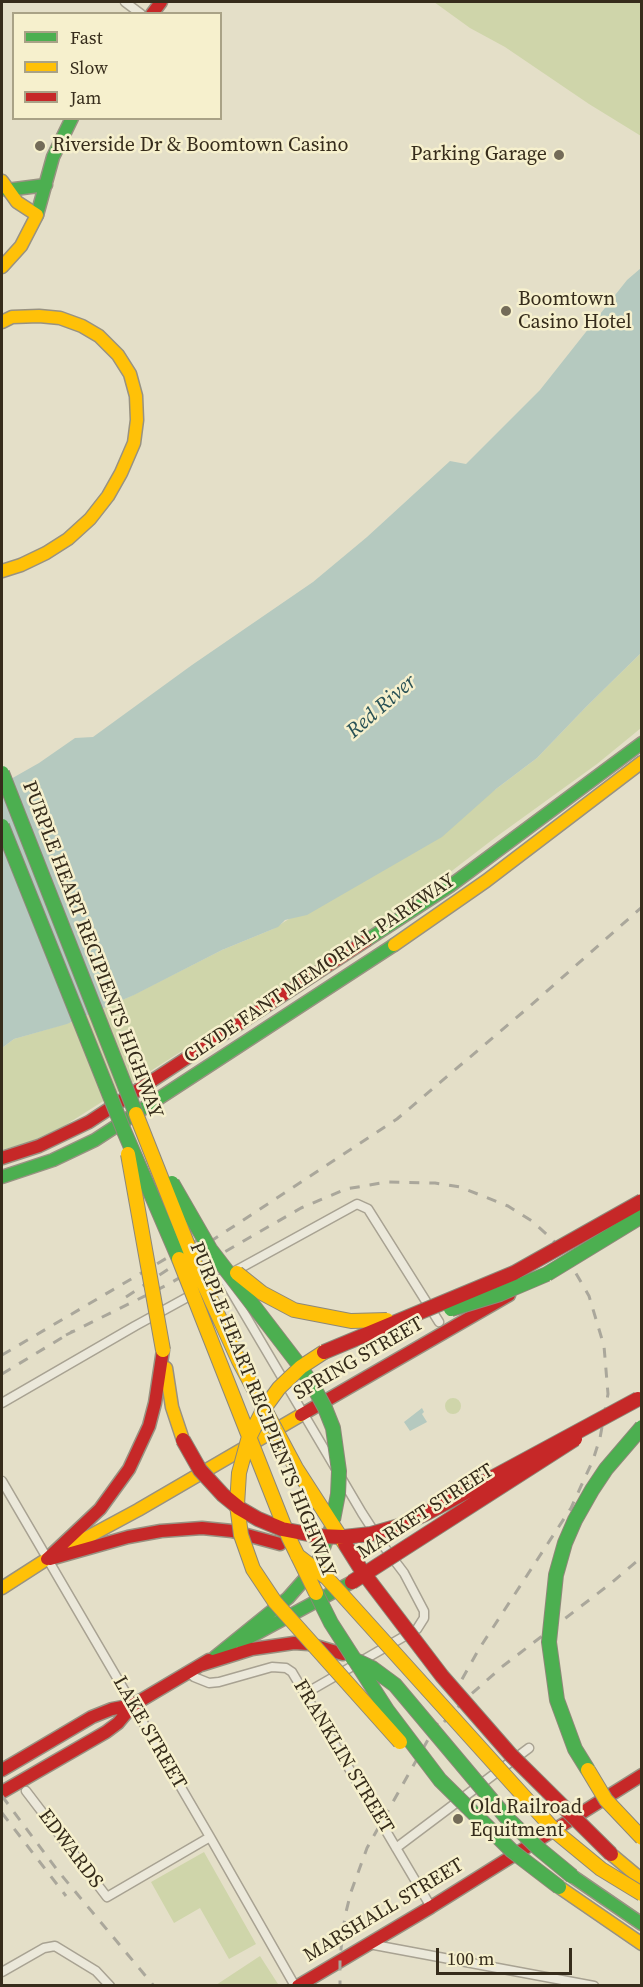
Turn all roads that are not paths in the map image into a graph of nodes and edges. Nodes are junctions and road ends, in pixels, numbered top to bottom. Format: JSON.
{"nodes":[{"id":1,"x":125,"y":2,"type":"edge"},
{"id":2,"x":138,"y":12,"type":"edge"},
{"id":3,"x":71,"y":120,"type":"edge"},
{"id":4,"x":4,"y":185,"type":"edge"},
{"id":5,"x":46,"y":185,"type":"junction"},
{"id":6,"x":37,"y":214,"type":"junction"},
{"id":7,"x":2,"y":267,"type":"edge"},
{"id":8,"x":2,"y":322,"type":"edge"},
{"id":9,"x":2,"y":571,"type":"edge"},
{"id":10,"x":642,"y":743,"type":"edge"},
{"id":11,"x":642,"y":762,"type":"edge"},
{"id":12,"x":2,"y":773,"type":"edge"},
{"id":13,"x":2,"y":826,"type":"edge"},
{"id":14,"x":141,"y":1129,"type":"junction"},
{"id":15,"x":124,"y":1131,"type":"junction"},
{"id":16,"x":2,"y":1158,"type":"edge"},
{"id":17,"x":2,"y":1177,"type":"edge"},
{"id":18,"x":642,"y":1201,"type":"edge"},
{"id":19,"x":642,"y":1216,"type":"edge"},
{"id":20,"x":197,"y":1225,"type":"junction"},
{"id":21,"x":547,"y":1274,"type":"junction"},
{"id":22,"x":224,"y":1279,"type":"junction"},
{"id":23,"x":439,"y":1322,"type":"dead end"},
{"id":24,"x":163,"y":1350,"type":"junction"},
{"id":25,"x":640,"y":1398,"type":"edge"},
{"id":26,"x":2,"y":1403,"type":"edge"},
{"id":27,"x":304,"y":1413,"type":"junction"},
{"id":28,"x":642,"y":1428,"type":"edge"},
{"id":29,"x":2,"y":1481,"type":"edge"},
{"id":30,"x":47,"y":1559,"type":"junction"},
{"id":31,"x":2,"y":1588,"type":"edge"},
{"id":32,"x":215,"y":1657,"type":"junction"},
{"id":33,"x":201,"y":1665,"type":"junction"},
{"id":34,"x":188,"y":1672,"type":"junction"},
{"id":35,"x":306,"y":1693,"type":"junction"},
{"id":36,"x":133,"y":1705,"type":"junction"},
{"id":37,"x":529,"y":1748,"type":"dead end"},
{"id":38,"x":2,"y":1770,"type":"edge"},
{"id":39,"x":642,"y":1775,"type":"edge"},
{"id":40,"x":440,"y":1780,"type":"junction"},
{"id":41,"x":26,"y":1791,"type":"dead end"},
{"id":42,"x":2,"y":1792,"type":"edge"},
{"id":43,"x":210,"y":1837,"type":"junction"},
{"id":44,"x":642,"y":1838,"type":"edge"},
{"id":45,"x":396,"y":1848,"type":"junction"},
{"id":46,"x":642,"y":1880,"type":"edge"},
{"id":47,"x":642,"y":1894,"type":"edge"},
{"id":48,"x":431,"y":1907,"type":"junction"},
{"id":49,"x":642,"y":1924,"type":"edge"},
{"id":50,"x":368,"y":1944,"type":"junction"},
{"id":51,"x":642,"y":1944,"type":"edge"},
{"id":52,"x":2,"y":1972,"type":"edge"},
{"id":53,"x":110,"y":1986,"type":"edge"},
{"id":54,"x":296,"y":1986,"type":"edge"},
{"id":55,"x":594,"y":1986,"type":"edge"}],
"edges":[{"from":1,"to":2,"type":"street"},
{"from":3,"to":5,"type":"main road"},
{"from":4,"to":5,"type":"main road"},
{"from":4,"to":6,"type":"main road"},
{"from":5,"to":6,"type":"main road"},
{"from":6,"to":7,"type":"main road"},
{"from":8,"to":9,"type":"main road"},
{"from":10,"to":16,"type":"main road","name":"CLYDE FANT MEMORIAL PARKWAY"},
{"from":11,"to":17,"type":"main road","name":"CLYDE FANT MEMORIAL PARKWAY"},
{"from":12,"to":14,"type":"main road","name":"PURPLE HEART RECIPIENTS HIGHWAY","bridge":true},
{"from":13,"to":15,"type":"main road","name":"PURPLE HEART RECIPIENTS HIGHWAY","bridge":true},
{"from":14,"to":20,"type":"main road","bridge":true},
{"from":14,"to":46,"type":"main road","name":"PURPLE HEART RECIPIENTS HIGHWAY","bridge":true},
{"from":15,"to":24,"type":"main road","bridge":true},
{"from":15,"to":40,"type":"main road","name":"PURPLE HEART RECIPIENTS HIGHWAY","bridge":true},
{"from":18,"to":40,"type":"main road","bridge":true},
{"from":19,"to":21,"type":"main road","name":"SPRING STREET","bridge":true},
{"from":20,"to":21,"type":"main road","bridge":true},
{"from":20,"to":32,"type":"main road","bridge":true},
{"from":21,"to":27,"type":"main road","name":"SPRING STREET","bridge":true},
{"from":22,"to":23,"type":"street"},
{"from":22,"to":26,"type":"street"},
{"from":22,"to":27,"type":"street"},
{"from":24,"to":25,"type":"main road","bridge":true},
{"from":24,"to":30,"type":"main road"},
{"from":25,"to":32,"type":"main road","name":"MARKET STREET","bridge":true},
{"from":27,"to":30,"type":"main road","name":"SPRING STREET"},
{"from":27,"to":35,"type":"street"},
{"from":28,"to":44,"type":"main road","bridge":true},
{"from":29,"to":30,"type":"street","name":"LAKE STREET"},
{"from":30,"to":31,"type":"main road","name":"SPRING STREET"},
{"from":30,"to":36,"type":"street","name":"LAKE STREET"},
{"from":30,"to":47,"type":"main road","bridge":true},
{"from":32,"to":33,"type":"main road","name":"MARKET STREET"},
{"from":33,"to":34,"type":"main road","name":"MARKET STREET"},
{"from":33,"to":49,"type":"main road","bridge":true},
{"from":34,"to":35,"type":"street","name":"FRANKLIN STREET"},
{"from":34,"to":36,"type":"main road","name":"MARKET STREET"},
{"from":35,"to":45,"type":"street","name":"FRANKLIN STREET"},
{"from":36,"to":38,"type":"main road","name":"MARKET STREET"},
{"from":36,"to":42,"type":"main road","name":"MARKET STREET"},
{"from":36,"to":43,"type":"street","name":"LAKE STREET"},
{"from":37,"to":45,"type":"street"},
{"from":39,"to":48,"type":"main road","name":"MARSHALL STREET"},
{"from":40,"to":51,"type":"main road","name":"PURPLE HEART RECIPIENTS HIGHWAY","bridge":true},
{"from":41,"to":43,"type":"street","name":"EDWARDS"},
{"from":43,"to":54,"type":"street","name":"LAKE STREET"},
{"from":45,"to":48,"type":"street","name":"FRANKLIN STREET"},
{"from":48,"to":50,"type":"main road","name":"MARSHALL STREET"},
{"from":50,"to":54,"type":"main road","name":"MARSHALL STREET"},
{"from":50,"to":55,"type":"street"},
{"from":52,"to":53,"type":"street"}]}
